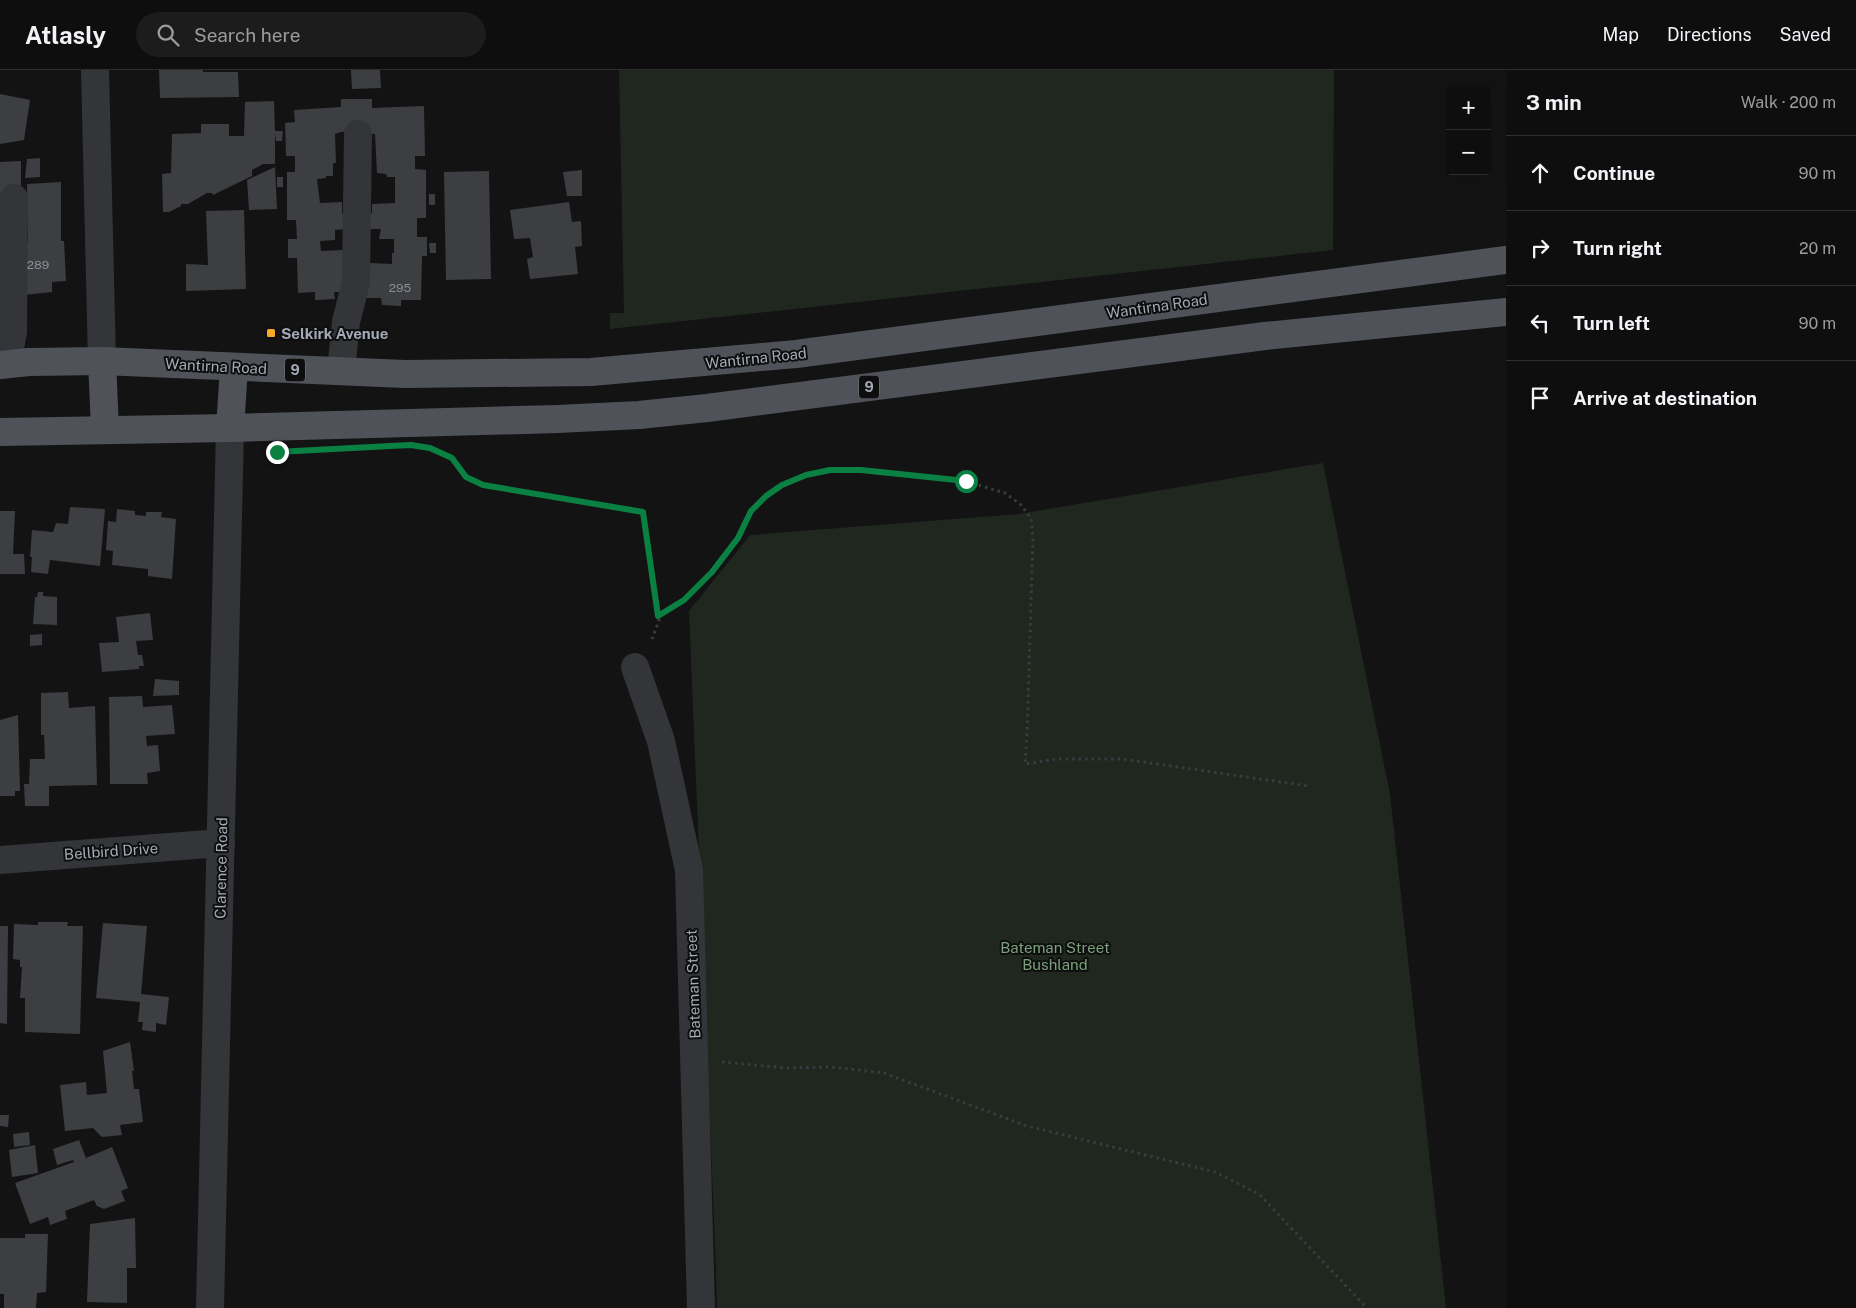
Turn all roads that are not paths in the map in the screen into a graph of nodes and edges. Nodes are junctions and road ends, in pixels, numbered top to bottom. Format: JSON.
{"nodes":[{"id":1,"x":95,"y":70,"type":"edge"},
{"id":2,"x":358,"y":134,"type":"dead end"},
{"id":3,"x":14,"y":198,"type":"dead end"},
{"id":4,"x":7,"y":235,"type":"edge"},
{"id":5,"x":1506,"y":260,"type":"edge"},
{"id":6,"x":1506,"y":312,"type":"edge"},
{"id":7,"x":102,"y":361,"type":"junction"},
{"id":8,"x":1,"y":365,"type":"edge"},
{"id":9,"x":234,"y":368,"type":"junction"},
{"id":10,"x":341,"y":371,"type":"junction"},
{"id":11,"x":230,"y":428,"type":"junction"},
{"id":12,"x":104,"y":429,"type":"junction"},
{"id":13,"x":0,"y":432,"type":"edge"},
{"id":14,"x":635,"y":667,"type":"dead end"},
{"id":15,"x":221,"y":843,"type":"junction"},
{"id":16,"x":0,"y":860,"type":"edge"},
{"id":17,"x":210,"y":1308,"type":"edge"},
{"id":18,"x":701,"y":1308,"type":"edge"}],
"edges":[{"from":1,"to":7,"type":"street"},
{"from":2,"to":10,"type":"street"},
{"from":3,"to":4,"type":"street"},
{"from":4,"to":8,"type":"street"},
{"from":5,"to":10,"type":"main road","name":"Wantirna Road","number":"9"},
{"from":6,"to":11,"type":"main road","number":"9"},
{"from":7,"to":8,"type":"main road","name":"Wantirna Road","number":"9"},
{"from":7,"to":9,"type":"main road","name":"Wantirna Road","number":"9"},
{"from":7,"to":12,"type":"main road"},
{"from":9,"to":10,"type":"main road","name":"Wantirna Road","number":"9"},
{"from":9,"to":11,"type":"main road"},
{"from":11,"to":12,"type":"main road","number":"9"},
{"from":11,"to":15,"type":"street","name":"Clarence Road"},
{"from":12,"to":13,"type":"main road","number":"9"},
{"from":14,"to":18,"type":"street","name":"Bateman Street"},
{"from":15,"to":16,"type":"street","name":"Bellbird Drive"},
{"from":15,"to":17,"type":"street","name":"Clarence Road"}]}
